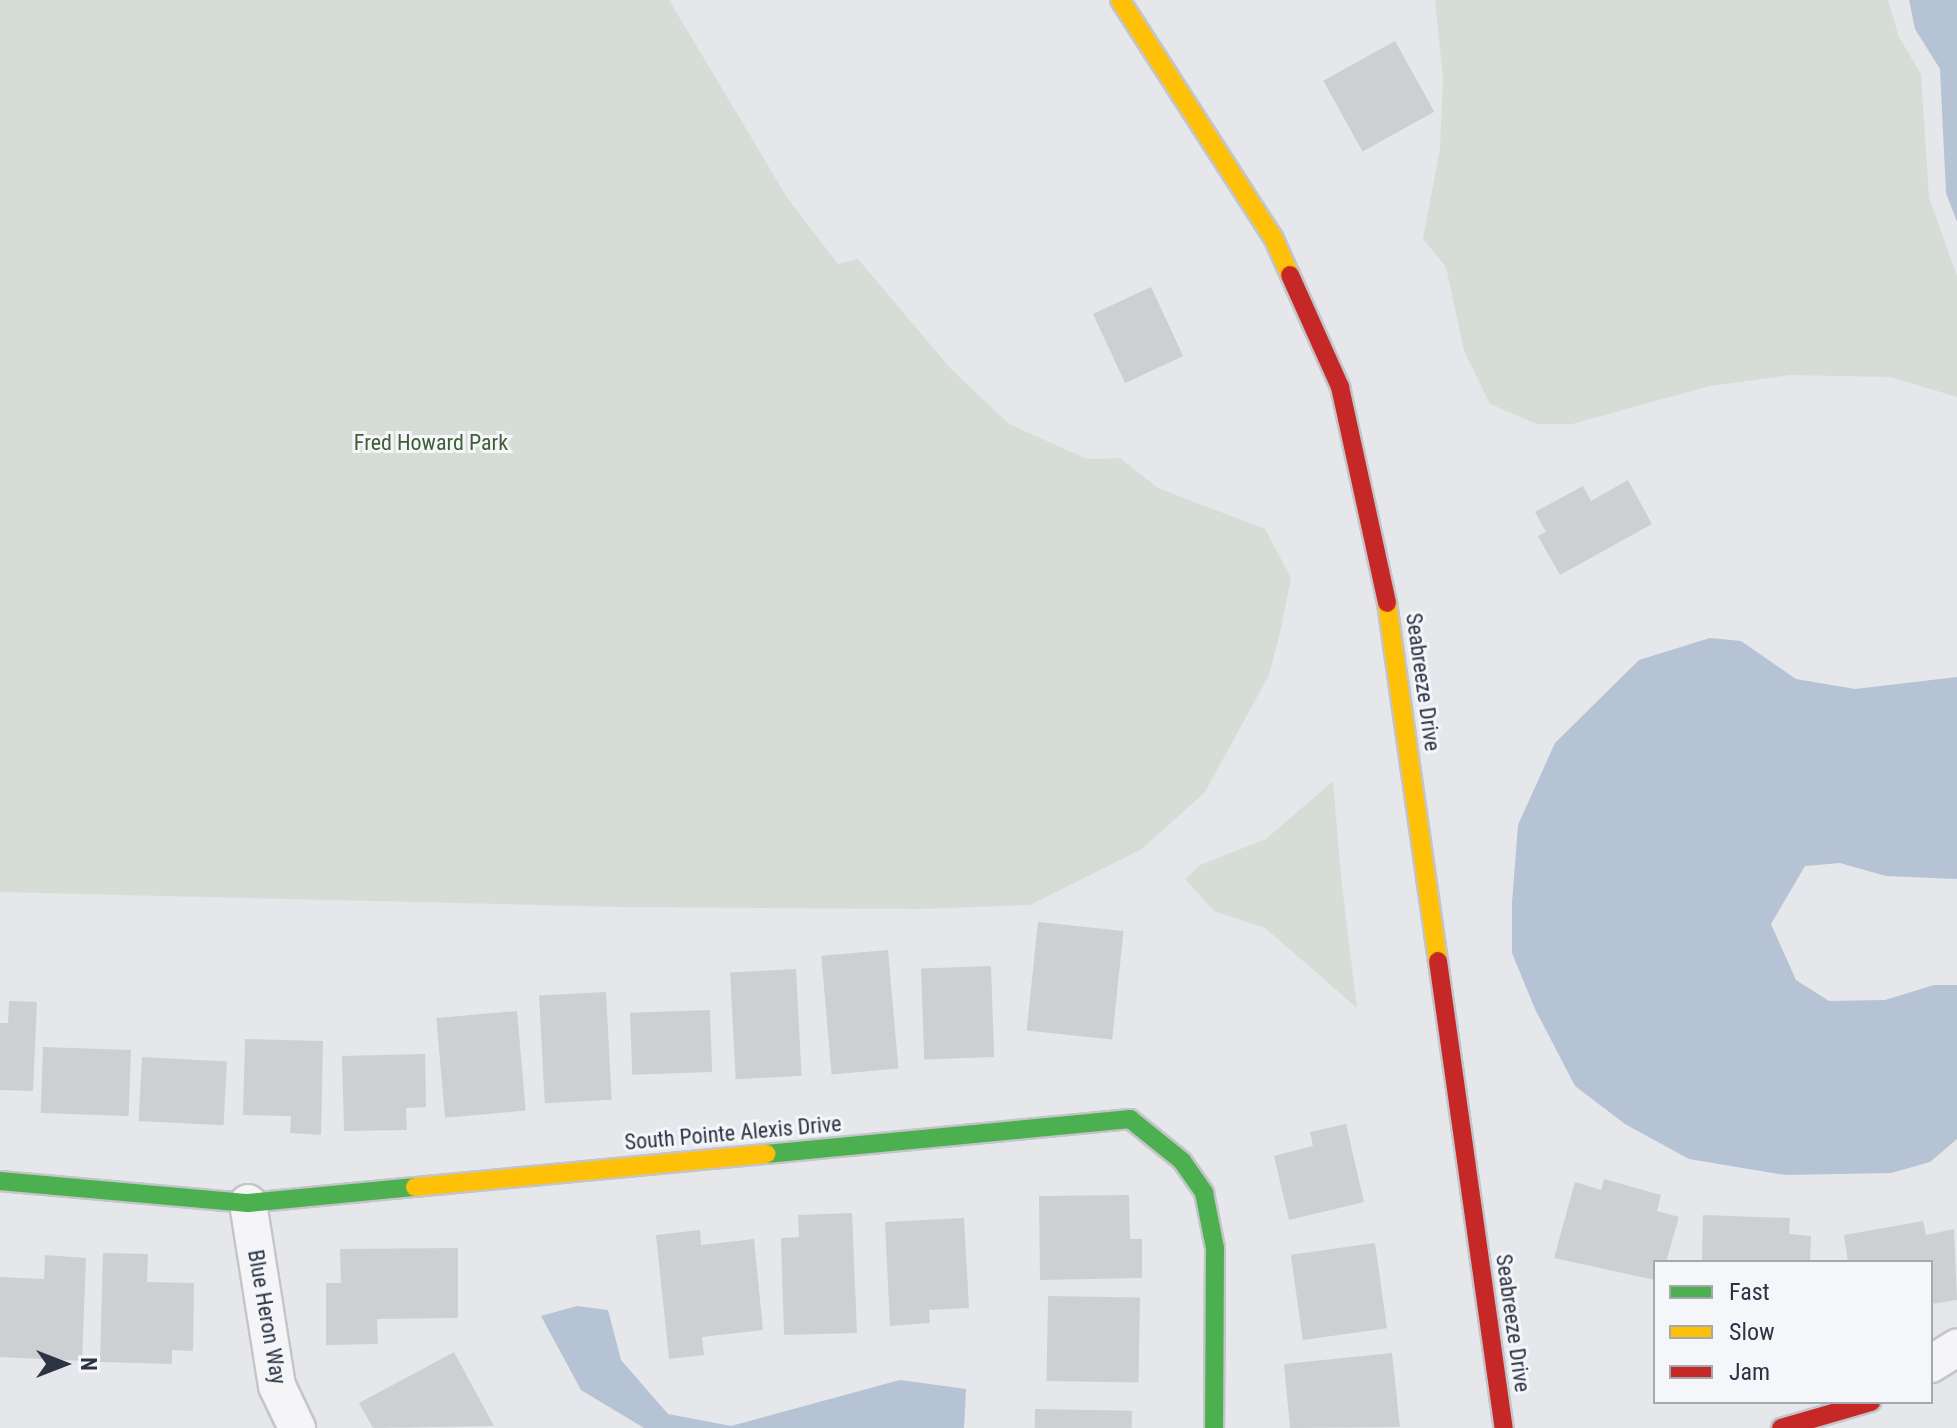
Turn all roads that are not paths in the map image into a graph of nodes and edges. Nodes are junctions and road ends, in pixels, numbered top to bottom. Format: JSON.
{"nodes":[{"id":1,"x":1120,"y":0,"type":"edge"},
{"id":2,"x":0,"y":1181,"type":"edge"},
{"id":3,"x":248,"y":1203,"type":"junction"},
{"id":4,"x":1957,"y":1348,"type":"edge"},
{"id":5,"x":1933,"y":1363,"type":"edge"},
{"id":6,"x":1864,"y":1404,"type":"edge"},
{"id":7,"x":297,"y":1428,"type":"edge"},
{"id":8,"x":1214,"y":1428,"type":"edge"},
{"id":9,"x":1504,"y":1428,"type":"edge"},
{"id":10,"x":1781,"y":1428,"type":"edge"}],
"edges":[{"from":1,"to":9,"type":"street","name":"Seabreeze Drive"},
{"from":2,"to":3,"type":"street","name":"South Pointe Alexis Drive"},
{"from":3,"to":7,"type":"street","name":"Blue Heron Way"},
{"from":3,"to":8,"type":"street","name":"South Pointe Alexis Drive"},
{"from":4,"to":5,"type":"street"},
{"from":6,"to":10,"type":"street"}]}
